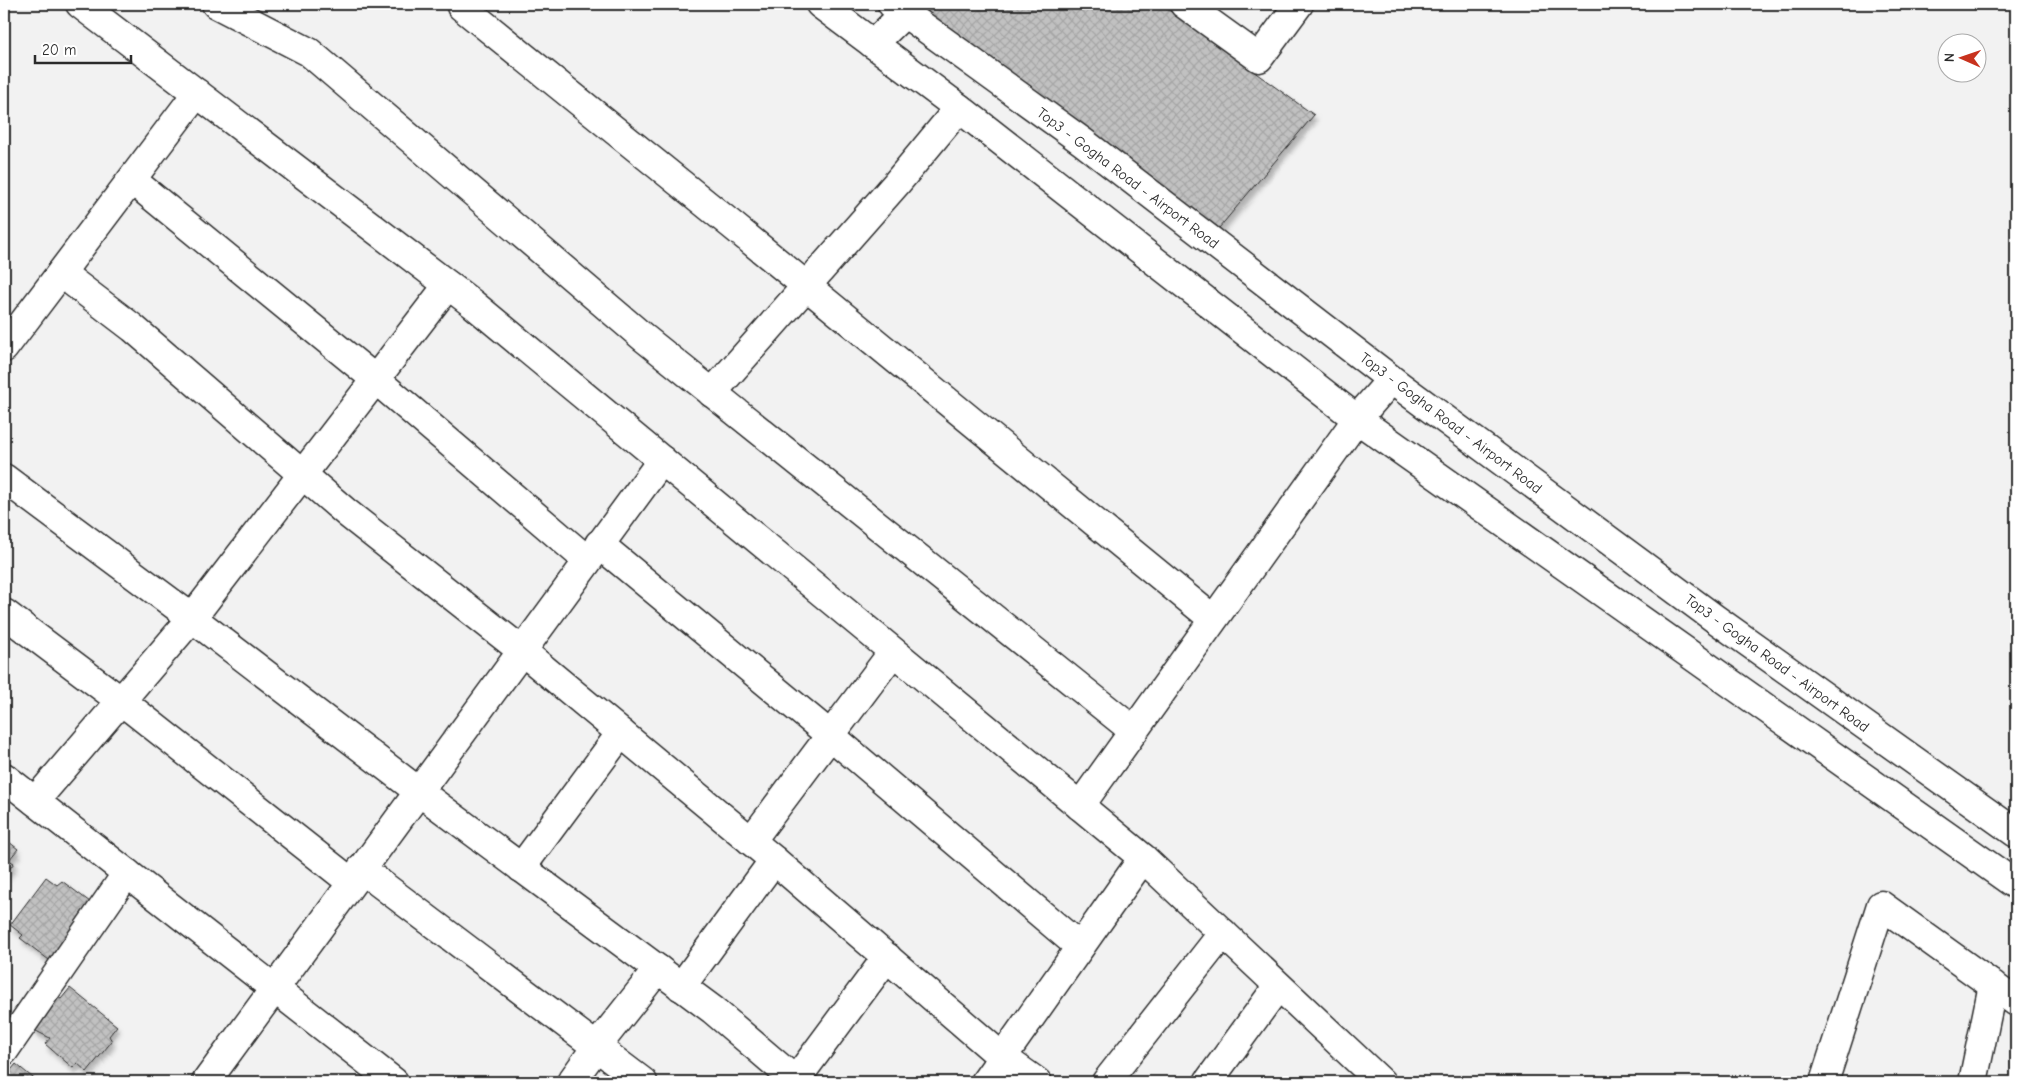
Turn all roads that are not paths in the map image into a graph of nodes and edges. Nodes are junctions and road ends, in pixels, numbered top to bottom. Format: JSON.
{"nodes":[{"id":1,"x":80,"y":4,"type":"edge"},
{"id":2,"x":216,"y":4,"type":"edge"},
{"id":3,"x":820,"y":4,"type":"edge"},
{"id":4,"x":1184,"y":4,"type":"edge"},
{"id":5,"x":1299,"y":4,"type":"edge"},
{"id":6,"x":461,"y":6,"type":"dead end"},
{"id":7,"x":903,"y":7,"type":"edge"},
{"id":8,"x":873,"y":44,"type":"junction"},
{"id":9,"x":197,"y":93,"type":"junction"},
{"id":10,"x":959,"y":108,"type":"junction"},
{"id":11,"x":132,"y":180,"type":"junction"},
{"id":12,"x":61,"y":272,"type":"junction"},
{"id":13,"x":448,"y":285,"type":"junction"},
{"id":14,"x":807,"y":286,"type":"junction"},
{"id":15,"x":4,"y":348,"type":"edge"},
{"id":16,"x":376,"y":380,"type":"junction"},
{"id":17,"x":1391,"y":380,"type":"junction"},
{"id":18,"x":712,"y":393,"type":"junction"},
{"id":19,"x":1357,"y":419,"type":"junction"},
{"id":20,"x":662,"y":460,"type":"junction"},
{"id":21,"x":303,"y":474,"type":"junction"},
{"id":22,"x":4,"y":478,"type":"edge"},
{"id":23,"x":593,"y":552,"type":"junction"},
{"id":24,"x":4,"y":613,"type":"edge"},
{"id":25,"x":192,"y":618,"type":"junction"},
{"id":26,"x":1214,"y":619,"type":"junction"},
{"id":27,"x":521,"y":650,"type":"junction"},
{"id":28,"x":893,"y":652,"type":"junction"},
{"id":29,"x":121,"y":701,"type":"junction"},
{"id":30,"x":1134,"y":730,"type":"junction"},
{"id":31,"x":621,"y":734,"type":"junction"},
{"id":32,"x":830,"y":735,"type":"junction"},
{"id":33,"x":4,"y":777,"type":"edge"},
{"id":34,"x":418,"y":792,"type":"junction"},
{"id":35,"x":35,"y":802,"type":"junction"},
{"id":36,"x":1080,"y":806,"type":"junction"},
{"id":37,"x":2016,"y":833,"type":"edge"},
{"id":38,"x":751,"y":841,"type":"junction"},
{"id":39,"x":1143,"y":858,"type":"junction"},
{"id":40,"x":774,"y":860,"type":"junction"},
{"id":41,"x":521,"y":868,"type":"junction"},
{"id":42,"x":127,"y":873,"type":"junction"},
{"id":43,"x":356,"y":876,"type":"junction"},
{"id":44,"x":2016,"y":885,"type":"edge"},
{"id":45,"x":1223,"y":933,"type":"junction"},
{"id":46,"x":1080,"y":947,"type":"junction"},
{"id":47,"x":887,"y":957,"type":"junction"},
{"id":48,"x":658,"y":969,"type":"junction"},
{"id":49,"x":1993,"y":985,"type":"junction"},
{"id":50,"x":681,"y":986,"type":"junction"},
{"id":51,"x":1278,"y":986,"type":"junction"},
{"id":52,"x":274,"y":988,"type":"junction"},
{"id":53,"x":2016,"y":1002,"type":"edge"},
{"id":54,"x":597,"y":1046,"type":"junction"},
{"id":55,"x":4,"y":1050,"type":"edge"},
{"id":56,"x":1002,"y":1057,"type":"junction"},
{"id":57,"x":206,"y":1082,"type":"edge"},
{"id":58,"x":394,"y":1082,"type":"edge"},
{"id":59,"x":571,"y":1082,"type":"edge"},
{"id":60,"x":643,"y":1082,"type":"edge"},
{"id":61,"x":796,"y":1082,"type":"edge"},
{"id":62,"x":985,"y":1082,"type":"edge"},
{"id":63,"x":1037,"y":1082,"type":"edge"},
{"id":64,"x":1106,"y":1082,"type":"edge"},
{"id":65,"x":1208,"y":1082,"type":"edge"},
{"id":66,"x":1381,"y":1082,"type":"edge"},
{"id":67,"x":1824,"y":1082,"type":"edge"},
{"id":68,"x":1973,"y":1082,"type":"edge"}],
"edges":[{"from":1,"to":9,"type":"street"},
{"from":2,"to":18,"type":"street"},
{"from":3,"to":8,"type":"street"},
{"from":4,"to":5,"type":"street"},
{"from":6,"to":14,"type":"street"},
{"from":7,"to":8,"type":"street"},
{"from":7,"to":17,"type":"street","name":"Top3 - Gogha Road - Airport Road"},
{"from":8,"to":10,"type":"street"},
{"from":9,"to":11,"type":"street"},
{"from":9,"to":13,"type":"street"},
{"from":10,"to":14,"type":"street"},
{"from":10,"to":19,"type":"street"},
{"from":11,"to":12,"type":"street"},
{"from":11,"to":16,"type":"street"},
{"from":12,"to":15,"type":"street"},
{"from":12,"to":21,"type":"street"},
{"from":13,"to":16,"type":"street"},
{"from":13,"to":20,"type":"street"},
{"from":14,"to":18,"type":"street"},
{"from":14,"to":26,"type":"street"},
{"from":16,"to":21,"type":"street"},
{"from":16,"to":23,"type":"street"},
{"from":17,"to":19,"type":"street"},
{"from":17,"to":37,"type":"street","name":"Top3 - Gogha Road - Airport Road"},
{"from":18,"to":30,"type":"street"},
{"from":19,"to":26,"type":"street"},
{"from":19,"to":44,"type":"street"},
{"from":20,"to":23,"type":"street"},
{"from":20,"to":28,"type":"street"},
{"from":21,"to":25,"type":"street"},
{"from":21,"to":27,"type":"street"},
{"from":22,"to":25,"type":"street"},
{"from":23,"to":27,"type":"street"},
{"from":23,"to":32,"type":"street"},
{"from":24,"to":29,"type":"street"},
{"from":25,"to":29,"type":"street"},
{"from":25,"to":34,"type":"street"},
{"from":26,"to":30,"type":"street"},
{"from":27,"to":31,"type":"street"},
{"from":27,"to":34,"type":"street"},
{"from":28,"to":32,"type":"street"},
{"from":28,"to":36,"type":"street"},
{"from":29,"to":35,"type":"street"},
{"from":29,"to":43,"type":"street"},
{"from":30,"to":36,"type":"street"},
{"from":31,"to":38,"type":"street"},
{"from":31,"to":41,"type":"street"},
{"from":32,"to":38,"type":"street"},
{"from":32,"to":46,"type":"street"},
{"from":33,"to":35,"type":"street"},
{"from":34,"to":41,"type":"street"},
{"from":34,"to":43,"type":"street"},
{"from":35,"to":42,"type":"street"},
{"from":36,"to":39,"type":"street"},
{"from":38,"to":40,"type":"street"},
{"from":39,"to":45,"type":"street"},
{"from":39,"to":46,"type":"street"},
{"from":40,"to":47,"type":"street"},
{"from":40,"to":50,"type":"street"},
{"from":41,"to":48,"type":"street"},
{"from":42,"to":52,"type":"street"},
{"from":42,"to":55,"type":"street"},
{"from":43,"to":52,"type":"street"},
{"from":43,"to":54,"type":"street"},
{"from":45,"to":51,"type":"street"},
{"from":45,"to":64,"type":"street"},
{"from":46,"to":56,"type":"street"},
{"from":47,"to":56,"type":"street"},
{"from":47,"to":61,"type":"street"},
{"from":48,"to":50,"type":"street"},
{"from":48,"to":54,"type":"street"},
{"from":49,"to":53,"type":"street"},
{"from":49,"to":67,"type":"street"},
{"from":49,"to":68,"type":"street"},
{"from":50,"to":61,"type":"street"},
{"from":51,"to":65,"type":"street"},
{"from":51,"to":66,"type":"street"},
{"from":52,"to":57,"type":"street"},
{"from":52,"to":58,"type":"street"},
{"from":54,"to":59,"type":"street"},
{"from":54,"to":60,"type":"street"},
{"from":56,"to":62,"type":"street"},
{"from":56,"to":63,"type":"street"}]}
